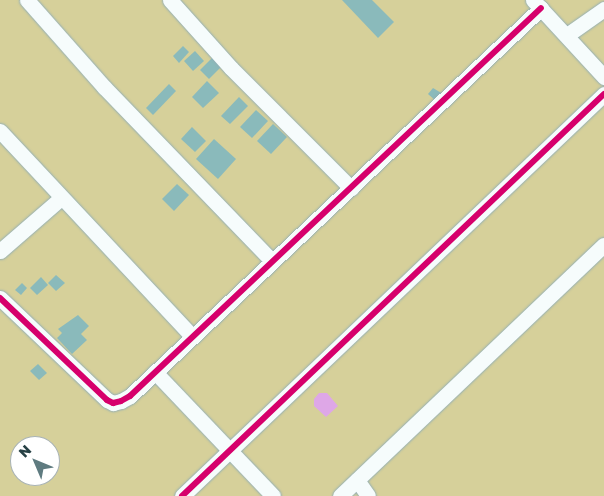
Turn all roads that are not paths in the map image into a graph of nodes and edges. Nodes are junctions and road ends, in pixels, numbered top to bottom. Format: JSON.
{"nodes":[{"id":1,"x":27,"y":0,"type":"edge"},
{"id":2,"x":170,"y":0,"type":"edge"},
{"id":3,"x":537,"y":4,"type":"edge"},
{"id":4,"x":604,"y":9,"type":"edge"},
{"id":5,"x":567,"y":35,"type":"junction"},
{"id":6,"x":604,"y":77,"type":"edge"},
{"id":7,"x":604,"y":94,"type":"edge"},
{"id":8,"x":0,"y":130,"type":"edge"},
{"id":9,"x":351,"y":188,"type":"junction"},
{"id":10,"x":61,"y":198,"type":"junction"},
{"id":11,"x":604,"y":245,"type":"edge"},
{"id":12,"x":0,"y":251,"type":"edge"},
{"id":13,"x":271,"y":260,"type":"junction"},
{"id":14,"x":0,"y":298,"type":"edge"},
{"id":15,"x":192,"y":336,"type":"junction"},
{"id":16,"x":155,"y":372,"type":"junction"},
{"id":17,"x":229,"y":450,"type":"junction"},
{"id":18,"x":357,"y":480,"type":"junction"},
{"id":19,"x":182,"y":496,"type":"edge"},
{"id":20,"x":272,"y":496,"type":"edge"},
{"id":21,"x":340,"y":496,"type":"edge"},
{"id":22,"x":368,"y":496,"type":"edge"}],
"edges":[{"from":1,"to":13,"type":"street"},
{"from":2,"to":9,"type":"street"},
{"from":3,"to":5,"type":"street"},
{"from":3,"to":9,"type":"street"},
{"from":4,"to":5,"type":"street"},
{"from":5,"to":6,"type":"street"},
{"from":7,"to":17,"type":"street"},
{"from":8,"to":10,"type":"street"},
{"from":9,"to":13,"type":"street"},
{"from":10,"to":12,"type":"street"},
{"from":10,"to":15,"type":"street"},
{"from":11,"to":18,"type":"street"},
{"from":13,"to":15,"type":"street"},
{"from":14,"to":16,"type":"street"},
{"from":15,"to":16,"type":"street"},
{"from":16,"to":17,"type":"street"},
{"from":17,"to":19,"type":"street"},
{"from":17,"to":20,"type":"street"},
{"from":18,"to":21,"type":"street"},
{"from":18,"to":22,"type":"street"}]}
